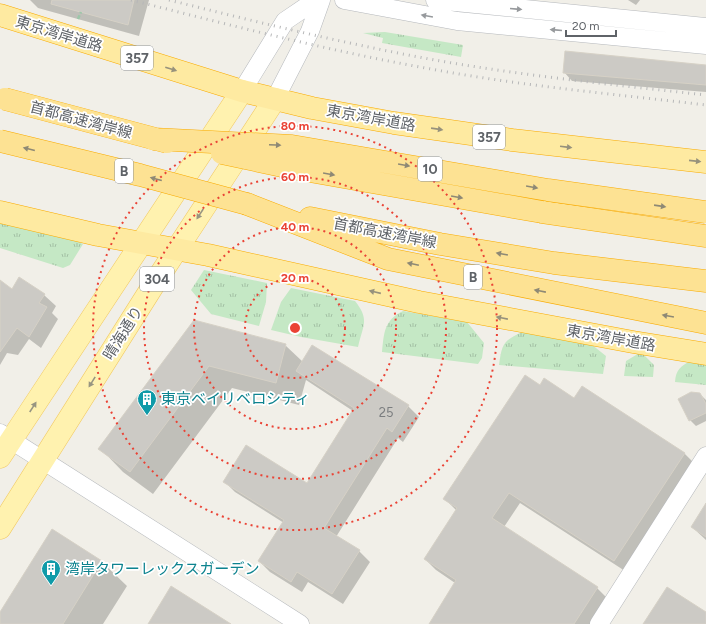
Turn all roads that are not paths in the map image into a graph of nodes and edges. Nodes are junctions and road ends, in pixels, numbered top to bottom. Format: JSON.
{"nodes":[{"id":1,"x":316,"y":0,"type":"edge"},
{"id":2,"x":321,"y":0,"type":"edge"},
{"id":3,"x":344,"y":0,"type":"edge"},
{"id":4,"x":435,"y":0,"type":"edge"},
{"id":5,"x":0,"y":15,"type":"edge"},
{"id":6,"x":706,"y":27,"type":"edge"},
{"id":7,"x":706,"y":45,"type":"edge"},
{"id":8,"x":242,"y":91,"type":"junction"},
{"id":9,"x":2,"y":98,"type":"edge"},
{"id":10,"x":275,"y":99,"type":"junction"},
{"id":11,"x":152,"y":139,"type":"junction"},
{"id":12,"x":0,"y":141,"type":"edge"},
{"id":13,"x":706,"y":162,"type":"edge"},
{"id":14,"x":247,"y":204,"type":"junction"},
{"id":15,"x":0,"y":212,"type":"edge"},
{"id":16,"x":706,"y":212,"type":"edge"},
{"id":17,"x":706,"y":236,"type":"edge"},
{"id":18,"x":141,"y":244,"type":"junction"},
{"id":19,"x":176,"y":250,"type":"junction"},
{"id":20,"x":706,"y":281,"type":"edge"},
{"id":21,"x":706,"y":323,"type":"edge"},
{"id":22,"x":706,"y":354,"type":"edge"},
{"id":23,"x":4,"y":443,"type":"edge"},
{"id":24,"x":706,"y":456,"type":"edge"},
{"id":25,"x":43,"y":460,"type":"junction"},
{"id":26,"x":0,"y":528,"type":"edge"},
{"id":27,"x":290,"y":621,"type":"edge"},
{"id":28,"x":599,"y":624,"type":"edge"}],
"edges":[{"from":1,"to":8,"type":"street"},
{"from":2,"to":10,"type":"street"},
{"from":7,"to":3,"type":"street","one_way":true},
{"from":4,"to":6,"type":"street","one_way":true},
{"from":5,"to":8,"type":"highway","name":"東京湾岸道路","number":"357","one_way":true},
{"from":8,"to":10,"type":"highway","name":"東京湾岸道路","number":"357"},
{"from":8,"to":18,"type":"main road","number":"304"},
{"from":9,"to":11,"type":"highway","name":"首都高速湾岸線","bridge":true},
{"from":10,"to":13,"type":"highway","name":"東京湾岸道路","number":"357","one_way":true},
{"from":10,"to":19,"type":"main road","name":"晴海通り","number":"304","one_way":true},
{"from":11,"to":16,"type":"highway","number":"10","one_way":true,"bridge":true},
{"from":11,"to":17,"type":"highway","name":"首都高速湾岸線","one_way":true,"bridge":true},
{"from":14,"to":12,"type":"highway","name":"首都高速湾岸線","number":"B","one_way":true,"bridge":true},
{"from":20,"to":14,"type":"highway","name":"首都高速湾岸線","number":"B","one_way":true},
{"from":21,"to":14,"type":"highway","number":"B","one_way":true},
{"from":15,"to":18,"type":"highway","name":"東京湾岸道路"},
{"from":18,"to":19,"type":"highway","name":"東京湾岸道路"},
{"from":23,"to":18,"type":"main road","number":"304","one_way":true},
{"from":22,"to":19,"type":"highway","name":"東京湾岸道路","one_way":true},
{"from":19,"to":25,"type":"main road","name":"晴海通り","number":"304","one_way":true},
{"from":23,"to":25,"type":"street"},
{"from":24,"to":28,"type":"street"},
{"from":25,"to":26,"type":"main road","name":"晴海通り","number":"304"},
{"from":25,"to":27,"type":"street"}]}
